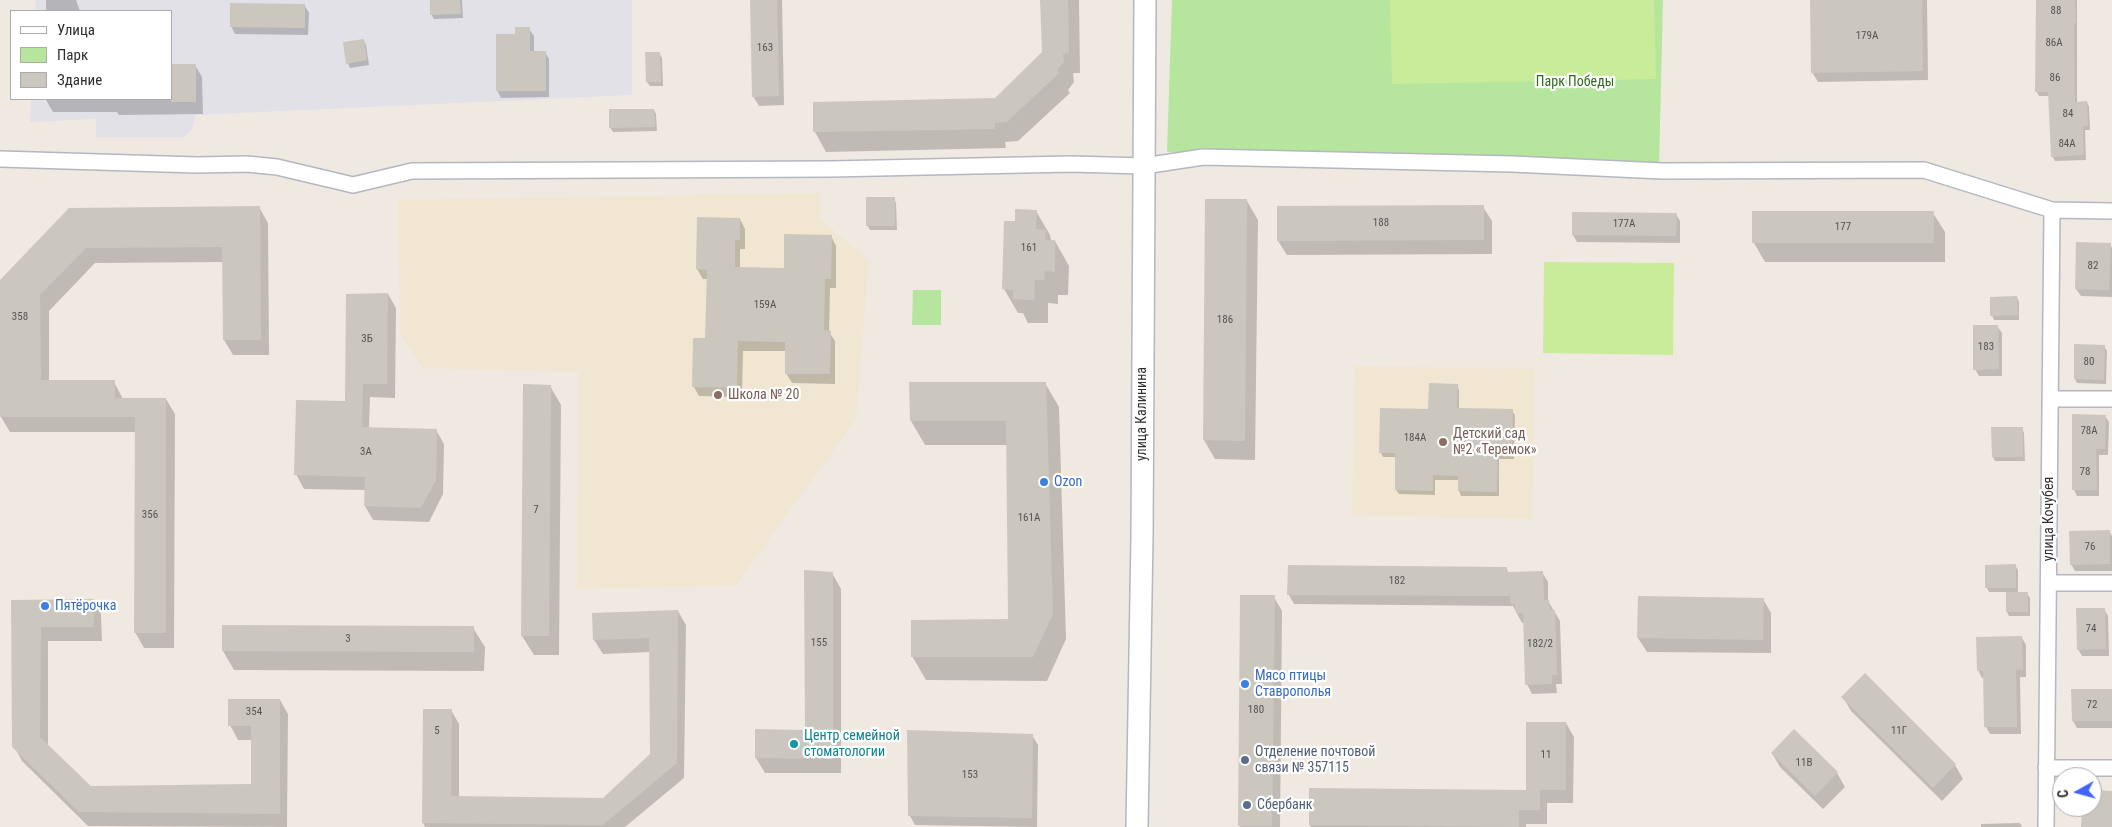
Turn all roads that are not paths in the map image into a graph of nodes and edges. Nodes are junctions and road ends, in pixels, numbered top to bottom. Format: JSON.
{"nodes":[{"id":1,"x":1145,"y":0,"type":"edge"},
{"id":2,"x":0,"y":159,"type":"edge"},
{"id":3,"x":1144,"y":166,"type":"junction"},
{"id":4,"x":2052,"y":210,"type":"junction"},
{"id":5,"x":2112,"y":211,"type":"edge"},
{"id":6,"x":2050,"y":399,"type":"junction"},
{"id":7,"x":2112,"y":399,"type":"edge"},
{"id":8,"x":2049,"y":584,"type":"junction"},
{"id":9,"x":2112,"y":584,"type":"edge"},
{"id":10,"x":2046,"y":768,"type":"junction"},
{"id":11,"x":2112,"y":768,"type":"edge"},
{"id":12,"x":1137,"y":827,"type":"edge"},
{"id":13,"x":2046,"y":827,"type":"edge"}],
"edges":[{"from":1,"to":3,"type":"main road","name":"улица Калинина"},
{"from":2,"to":3,"type":"street"},
{"from":3,"to":4,"type":"street"},
{"from":3,"to":12,"type":"main road","name":"улица Калинина"},
{"from":4,"to":5,"type":"street"},
{"from":4,"to":6,"type":"street","name":"улица Кочубея"},
{"from":6,"to":7,"type":"street"},
{"from":6,"to":8,"type":"street","name":"улица Кочубея"},
{"from":8,"to":9,"type":"street"},
{"from":8,"to":10,"type":"street","name":"улица Кочубея"},
{"from":10,"to":11,"type":"street"},
{"from":10,"to":13,"type":"street","name":"улица Кочубея"}]}
